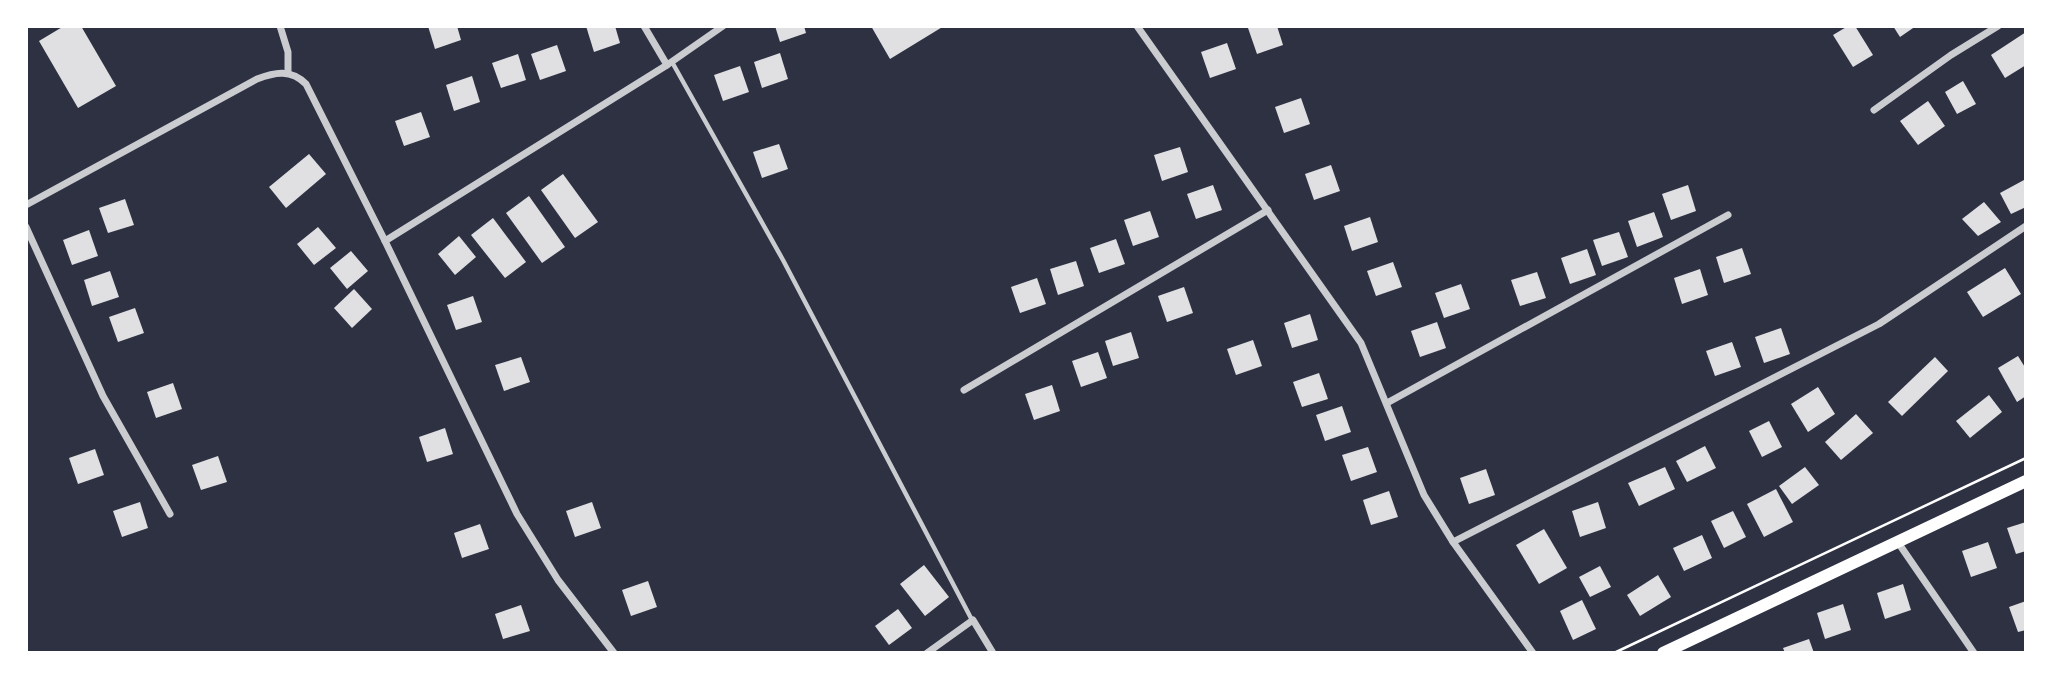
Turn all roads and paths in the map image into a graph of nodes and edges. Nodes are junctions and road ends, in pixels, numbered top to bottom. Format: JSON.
{"nodes":[{"id":1,"x":280,"y":26,"type":"edge"},
{"id":2,"x":644,"y":26,"type":"edge"},
{"id":3,"x":723,"y":26,"type":"edge"},
{"id":4,"x":1138,"y":26,"type":"edge"},
{"id":5,"x":1998,"y":26,"type":"edge"},
{"id":6,"x":669,"y":63,"type":"junction"},
{"id":7,"x":288,"y":73,"type":"junction"},
{"id":8,"x":1874,"y":110,"type":"dead end"},
{"id":9,"x":26,"y":205,"type":"edge"},
{"id":10,"x":1268,"y":210,"type":"junction"},
{"id":11,"x":1728,"y":215,"type":"dead end"},
{"id":12,"x":2026,"y":226,"type":"edge"},
{"id":13,"x":26,"y":227,"type":"edge"},
{"id":14,"x":386,"y":241,"type":"junction"},
{"id":15,"x":964,"y":390,"type":"dead end"},
{"id":16,"x":1387,"y":403,"type":"junction"},
{"id":17,"x":2026,"y":458,"type":"edge"},
{"id":18,"x":2026,"y":481,"type":"edge"},
{"id":19,"x":170,"y":514,"type":"dead end"},
{"id":20,"x":1897,"y":541,"type":"junction"},
{"id":21,"x":1453,"y":542,"type":"junction"},
{"id":22,"x":973,"y":621,"type":"junction"},
{"id":23,"x":614,"y":653,"type":"edge"},
{"id":24,"x":927,"y":653,"type":"edge"},
{"id":25,"x":993,"y":653,"type":"edge"},
{"id":26,"x":1532,"y":653,"type":"edge"},
{"id":27,"x":1614,"y":653,"type":"edge"},
{"id":28,"x":1663,"y":653,"type":"edge"},
{"id":29,"x":1974,"y":653,"type":"edge"}],
"edges":[{"from":1,"to":7,"type":"street"},
{"from":2,"to":6,"type":"street"},
{"from":3,"to":6,"type":"street"},
{"from":4,"to":10,"type":"street"},
{"from":5,"to":8,"type":"street"},
{"from":6,"to":14,"type":"street"},
{"from":6,"to":22,"type":"lane"},
{"from":7,"to":9,"type":"street"},
{"from":7,"to":14,"type":"street"},
{"from":10,"to":15,"type":"street"},
{"from":10,"to":16,"type":"street"},
{"from":11,"to":16,"type":"street"},
{"from":12,"to":21,"type":"street"},
{"from":13,"to":19,"type":"street"},
{"from":14,"to":23,"type":"street"},
{"from":16,"to":21,"type":"street"},
{"from":17,"to":27,"type":"path"},
{"from":18,"to":20,"type":"main road"},
{"from":20,"to":28,"type":"main road"},
{"from":20,"to":29,"type":"street"},
{"from":21,"to":26,"type":"street"},
{"from":22,"to":24,"type":"street"},
{"from":22,"to":25,"type":"street"}]}
